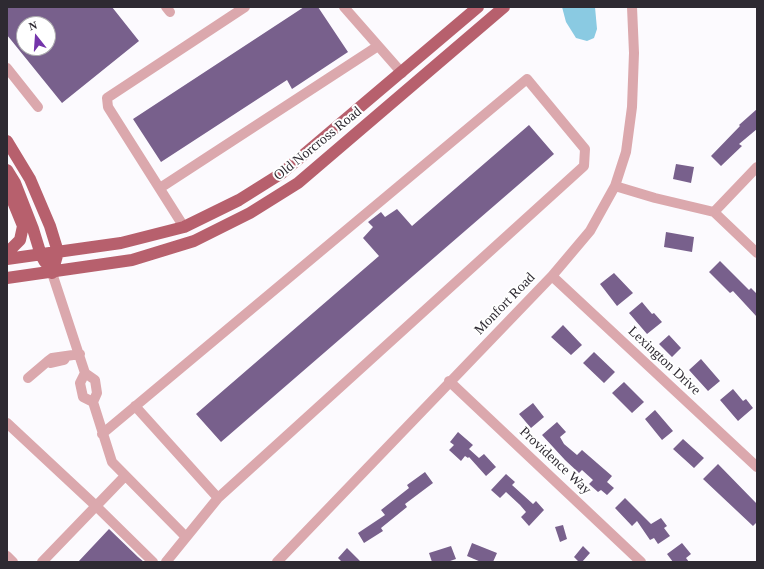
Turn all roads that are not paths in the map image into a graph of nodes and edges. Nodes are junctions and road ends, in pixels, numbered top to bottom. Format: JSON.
{"nodes":[{"id":1,"x":245,"y":7,"type":"edge"},
{"id":2,"x":344,"y":7,"type":"edge"},
{"id":3,"x":478,"y":7,"type":"edge"},
{"id":4,"x":504,"y":7,"type":"edge"},
{"id":5,"x":632,"y":7,"type":"edge"},
{"id":6,"x":378,"y":46,"type":"junction"},
{"id":7,"x":7,"y":68,"type":"edge"},
{"id":8,"x":402,"y":73,"type":"junction"},
{"id":9,"x":38,"y":107,"type":"dead end"},
{"id":10,"x":7,"y":141,"type":"edge"},
{"id":11,"x":757,"y":167,"type":"edge"},
{"id":12,"x":7,"y":170,"type":"edge"},
{"id":13,"x":615,"y":186,"type":"junction"},
{"id":14,"x":7,"y":187,"type":"edge"},
{"id":15,"x":160,"y":188,"type":"junction"},
{"id":16,"x":714,"y":212,"type":"junction"},
{"id":17,"x":184,"y":226,"type":"junction"},
{"id":18,"x":58,"y":252,"type":"junction"},
{"id":19,"x":7,"y":253,"type":"edge"},
{"id":20,"x":757,"y":253,"type":"edge"},
{"id":21,"x":41,"y":255,"type":"junction"},
{"id":22,"x":7,"y":259,"type":"edge"},
{"id":23,"x":52,"y":273,"type":"junction"},
{"id":24,"x":552,"y":276,"type":"junction"},
{"id":25,"x":7,"y":278,"type":"edge"},
{"id":26,"x":80,"y":354,"type":"junction"},
{"id":27,"x":86,"y":373,"type":"junction"},
{"id":28,"x":28,"y":378,"type":"dead end"},
{"id":29,"x":449,"y":381,"type":"junction"},
{"id":30,"x":93,"y":402,"type":"junction"},
{"id":31,"x":135,"y":406,"type":"junction"},
{"id":32,"x":7,"y":423,"type":"edge"},
{"id":33,"x":102,"y":434,"type":"junction"},
{"id":34,"x":757,"y":467,"type":"edge"},
{"id":35,"x":124,"y":476,"type":"junction"},
{"id":36,"x":218,"y":498,"type":"junction"},
{"id":37,"x":96,"y":506,"type":"junction"},
{"id":38,"x":186,"y":537,"type":"junction"},
{"id":39,"x":7,"y":556,"type":"edge"},
{"id":40,"x":13,"y":562,"type":"edge"},
{"id":41,"x":42,"y":562,"type":"edge"},
{"id":42,"x":153,"y":562,"type":"edge"},
{"id":43,"x":166,"y":562,"type":"edge"},
{"id":44,"x":277,"y":562,"type":"edge"},
{"id":45,"x":641,"y":562,"type":"edge"}],
"edges":[{"from":1,"to":15,"type":"street"},
{"from":2,"to":6,"type":"street"},
{"from":3,"to":8,"type":"main road","name":"Old Norcross Road"},
{"from":4,"to":23,"type":"main road","name":"Old Norcross Road"},
{"from":5,"to":13,"type":"street","name":"Monfort Road"},
{"from":6,"to":8,"type":"street"},
{"from":6,"to":15,"type":"street"},
{"from":7,"to":9,"type":"street"},
{"from":8,"to":17,"type":"main road","name":"Old Norcross Road"},
{"from":10,"to":18,"type":"main road"},
{"from":11,"to":16,"type":"street"},
{"from":12,"to":21,"type":"main road"},
{"from":13,"to":16,"type":"street"},
{"from":13,"to":24,"type":"street","name":"Monfort Road"},
{"from":14,"to":19,"type":"main road"},
{"from":15,"to":17,"type":"street"},
{"from":16,"to":20,"type":"street"},
{"from":17,"to":18,"type":"main road","name":"Old Norcross Road"},
{"from":18,"to":21,"type":"main road","name":"Old Norcross Road"},
{"from":18,"to":23,"type":"main road"},
{"from":21,"to":22,"type":"main road","name":"Old Norcross Road"},
{"from":21,"to":23,"type":"main road"},
{"from":23,"to":25,"type":"main road","name":"Old Norcross Road"},
{"from":23,"to":26,"type":"street"},
{"from":24,"to":29,"type":"street","name":"Monfort Road"},
{"from":24,"to":34,"type":"street","name":"Lexington Drive"},
{"from":26,"to":27,"type":"street"},
{"from":26,"to":28,"type":"street"},
{"from":27,"to":30,"type":"street"},
{"from":27,"to":30,"type":"street"},
{"from":29,"to":44,"type":"street","name":"Monfort Road"},
{"from":29,"to":45,"type":"street","name":"Providence Way"},
{"from":30,"to":33,"type":"street"},
{"from":31,"to":33,"type":"street"},
{"from":31,"to":36,"type":"street"},
{"from":31,"to":36,"type":"street"},
{"from":32,"to":37,"type":"street"},
{"from":33,"to":35,"type":"street"},
{"from":35,"to":37,"type":"street"},
{"from":35,"to":38,"type":"street"},
{"from":36,"to":38,"type":"street"},
{"from":37,"to":41,"type":"street"},
{"from":37,"to":42,"type":"street"},
{"from":38,"to":43,"type":"street"},
{"from":39,"to":40,"type":"street"}]}
